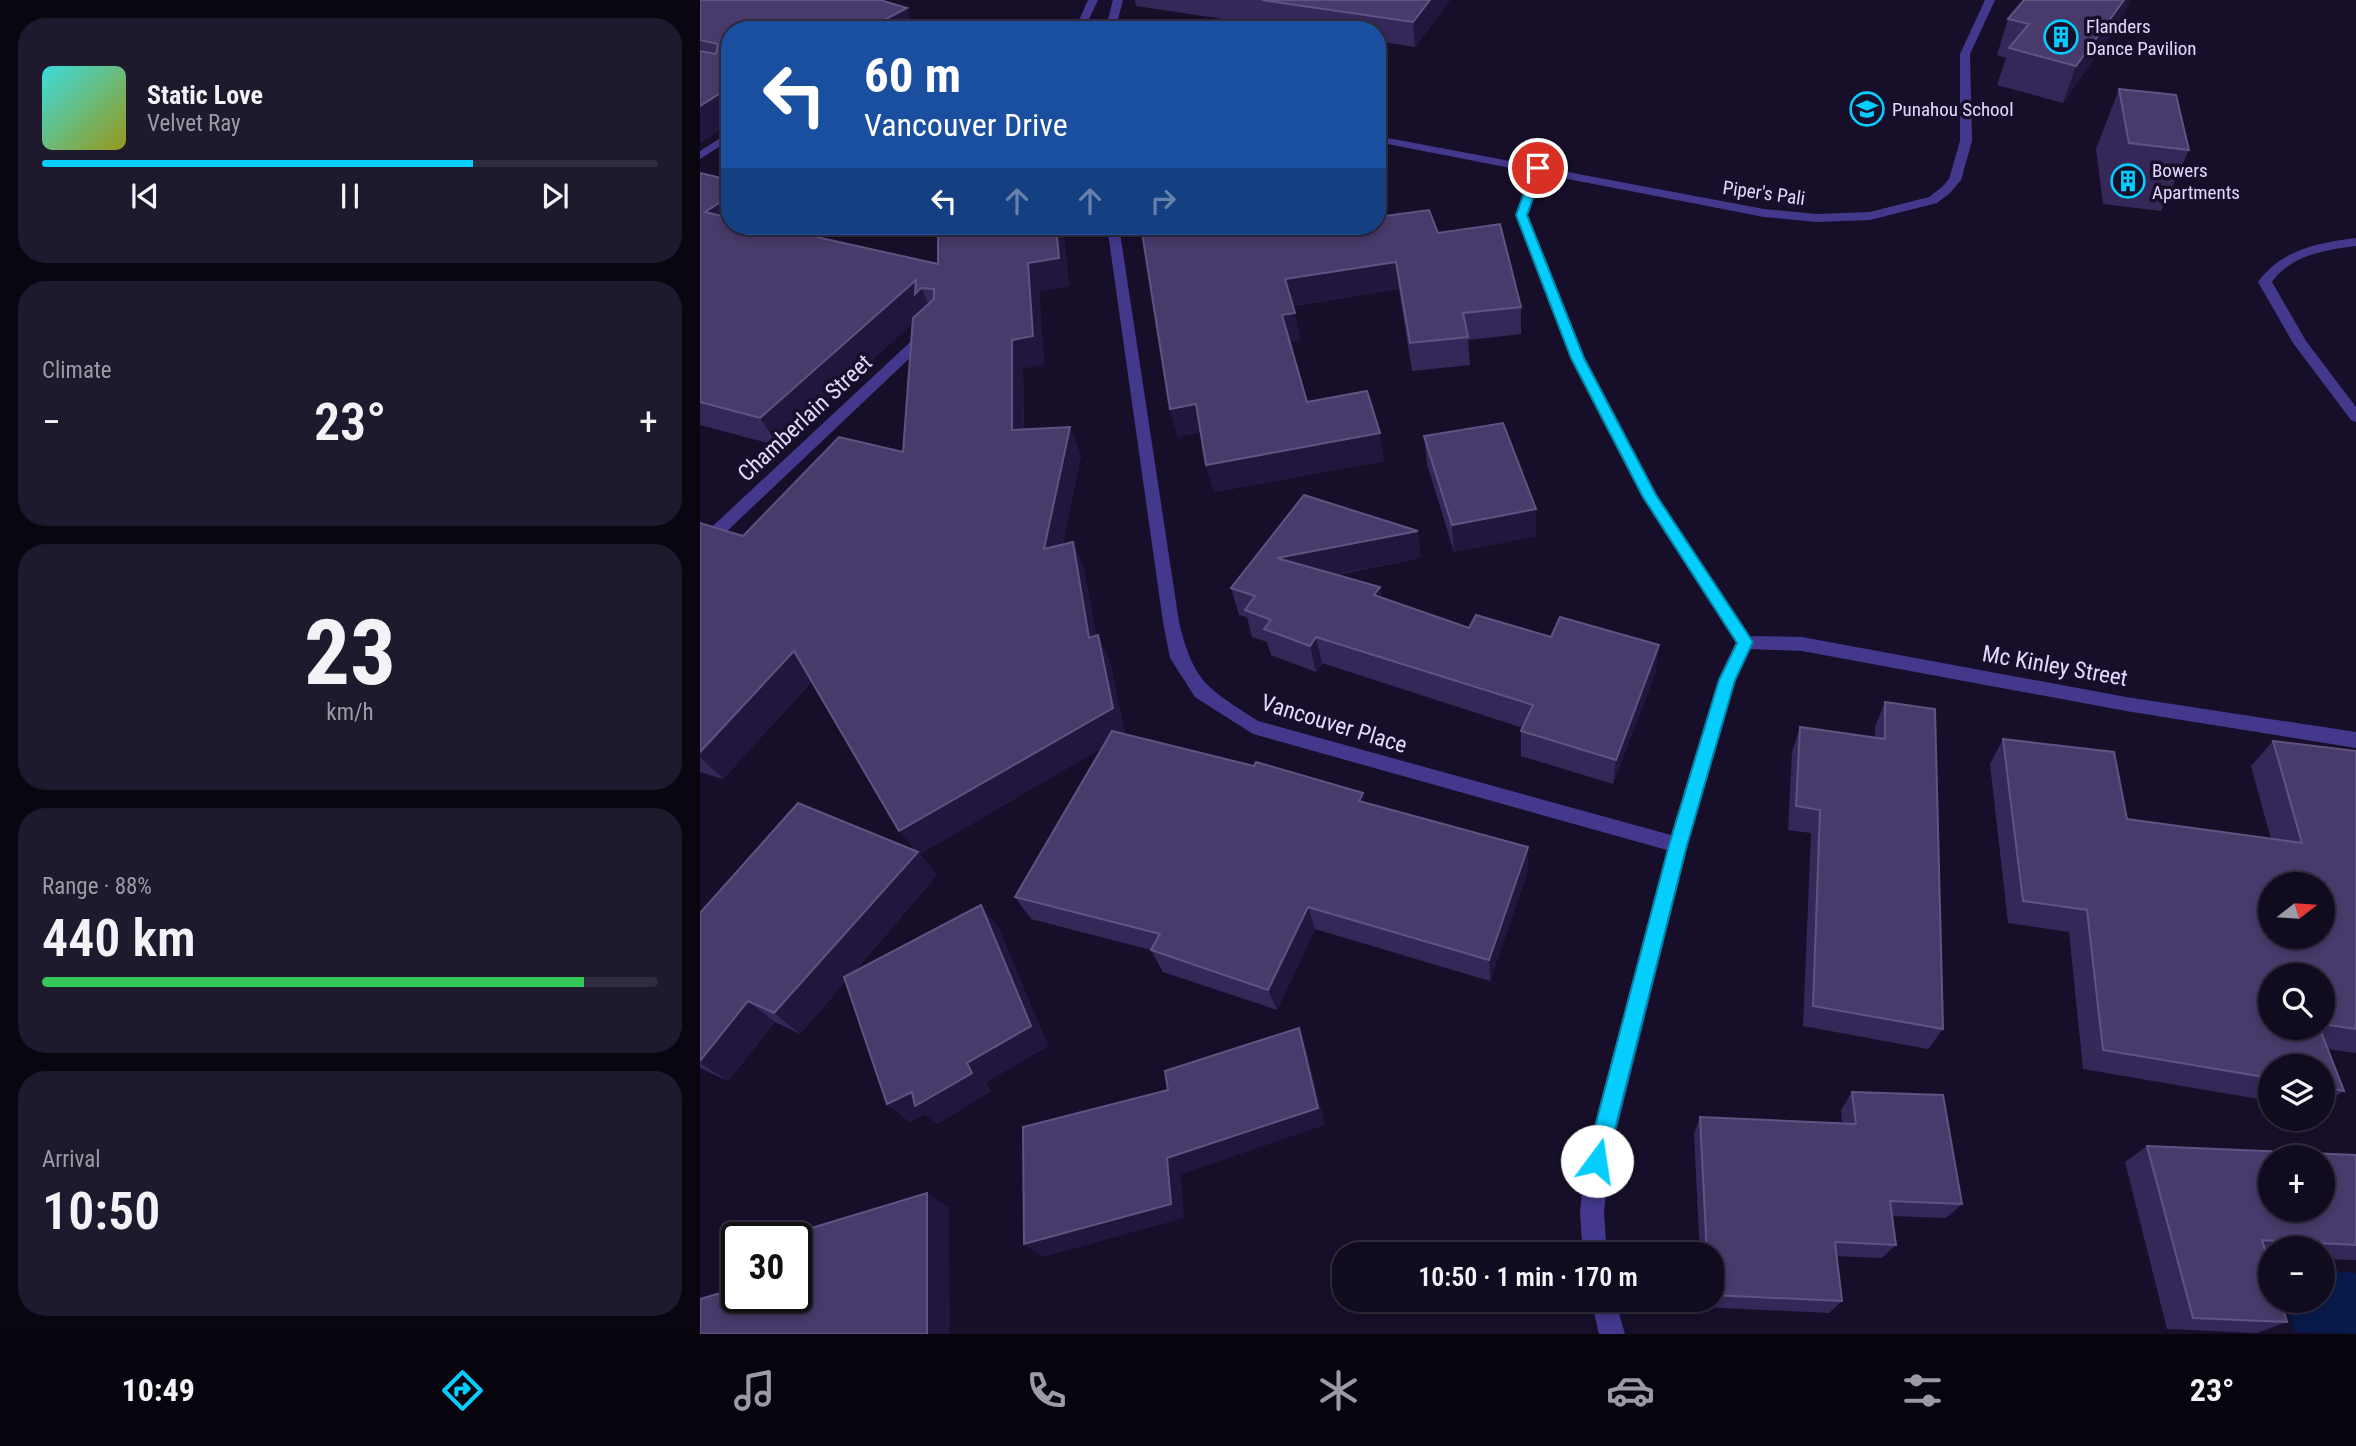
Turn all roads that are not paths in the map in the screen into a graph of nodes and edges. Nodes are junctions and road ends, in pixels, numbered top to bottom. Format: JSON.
{"nodes":[{"id":1,"x":1093,"y":0,"type":"edge"},
{"id":2,"x":1118,"y":0,"type":"edge"},
{"id":3,"x":1990,"y":0,"type":"edge"},
{"id":4,"x":1082,"y":21,"type":"edge"},
{"id":5,"x":1113,"y":21,"type":"edge"},
{"id":6,"x":721,"y":141,"type":"edge"},
{"id":7,"x":1386,"y":141,"type":"edge"},
{"id":8,"x":700,"y":156,"type":"edge"},
{"id":9,"x":1538,"y":168,"type":"junction"},
{"id":10,"x":1114,"y":235,"type":"edge"},
{"id":11,"x":2356,"y":242,"type":"edge"},
{"id":12,"x":940,"y":322,"type":"edge"},
{"id":13,"x":2356,"y":417,"type":"edge"},
{"id":14,"x":700,"y":547,"type":"edge"},
{"id":15,"x":1745,"y":642,"type":"junction"},
{"id":16,"x":2356,"y":740,"type":"edge"},
{"id":17,"x":1678,"y":845,"type":"junction"},
{"id":18,"x":1594,"y":1242,"type":"edge"},
{"id":19,"x":1606,"y":1312,"type":"edge"},
{"id":20,"x":1612,"y":1334,"type":"edge"}],
"edges":[{"from":1,"to":4,"type":"street"},
{"from":2,"to":5,"type":"street"},
{"from":3,"to":9,"type":"street","name":"Piper's Pali"},
{"from":6,"to":8,"type":"street"},
{"from":7,"to":9,"type":"street","name":"Piper's Pali"},
{"from":9,"to":15,"type":"street"},
{"from":10,"to":17,"type":"street","name":"Vancouver Place"},
{"from":11,"to":13,"type":"street"},
{"from":12,"to":14,"type":"street","name":"Chamberlain Street"},
{"from":15,"to":16,"type":"street","name":"Mc Kinley Street"},
{"from":15,"to":17,"type":"street"},
{"from":17,"to":18,"type":"street"},
{"from":19,"to":20,"type":"street"}]}
